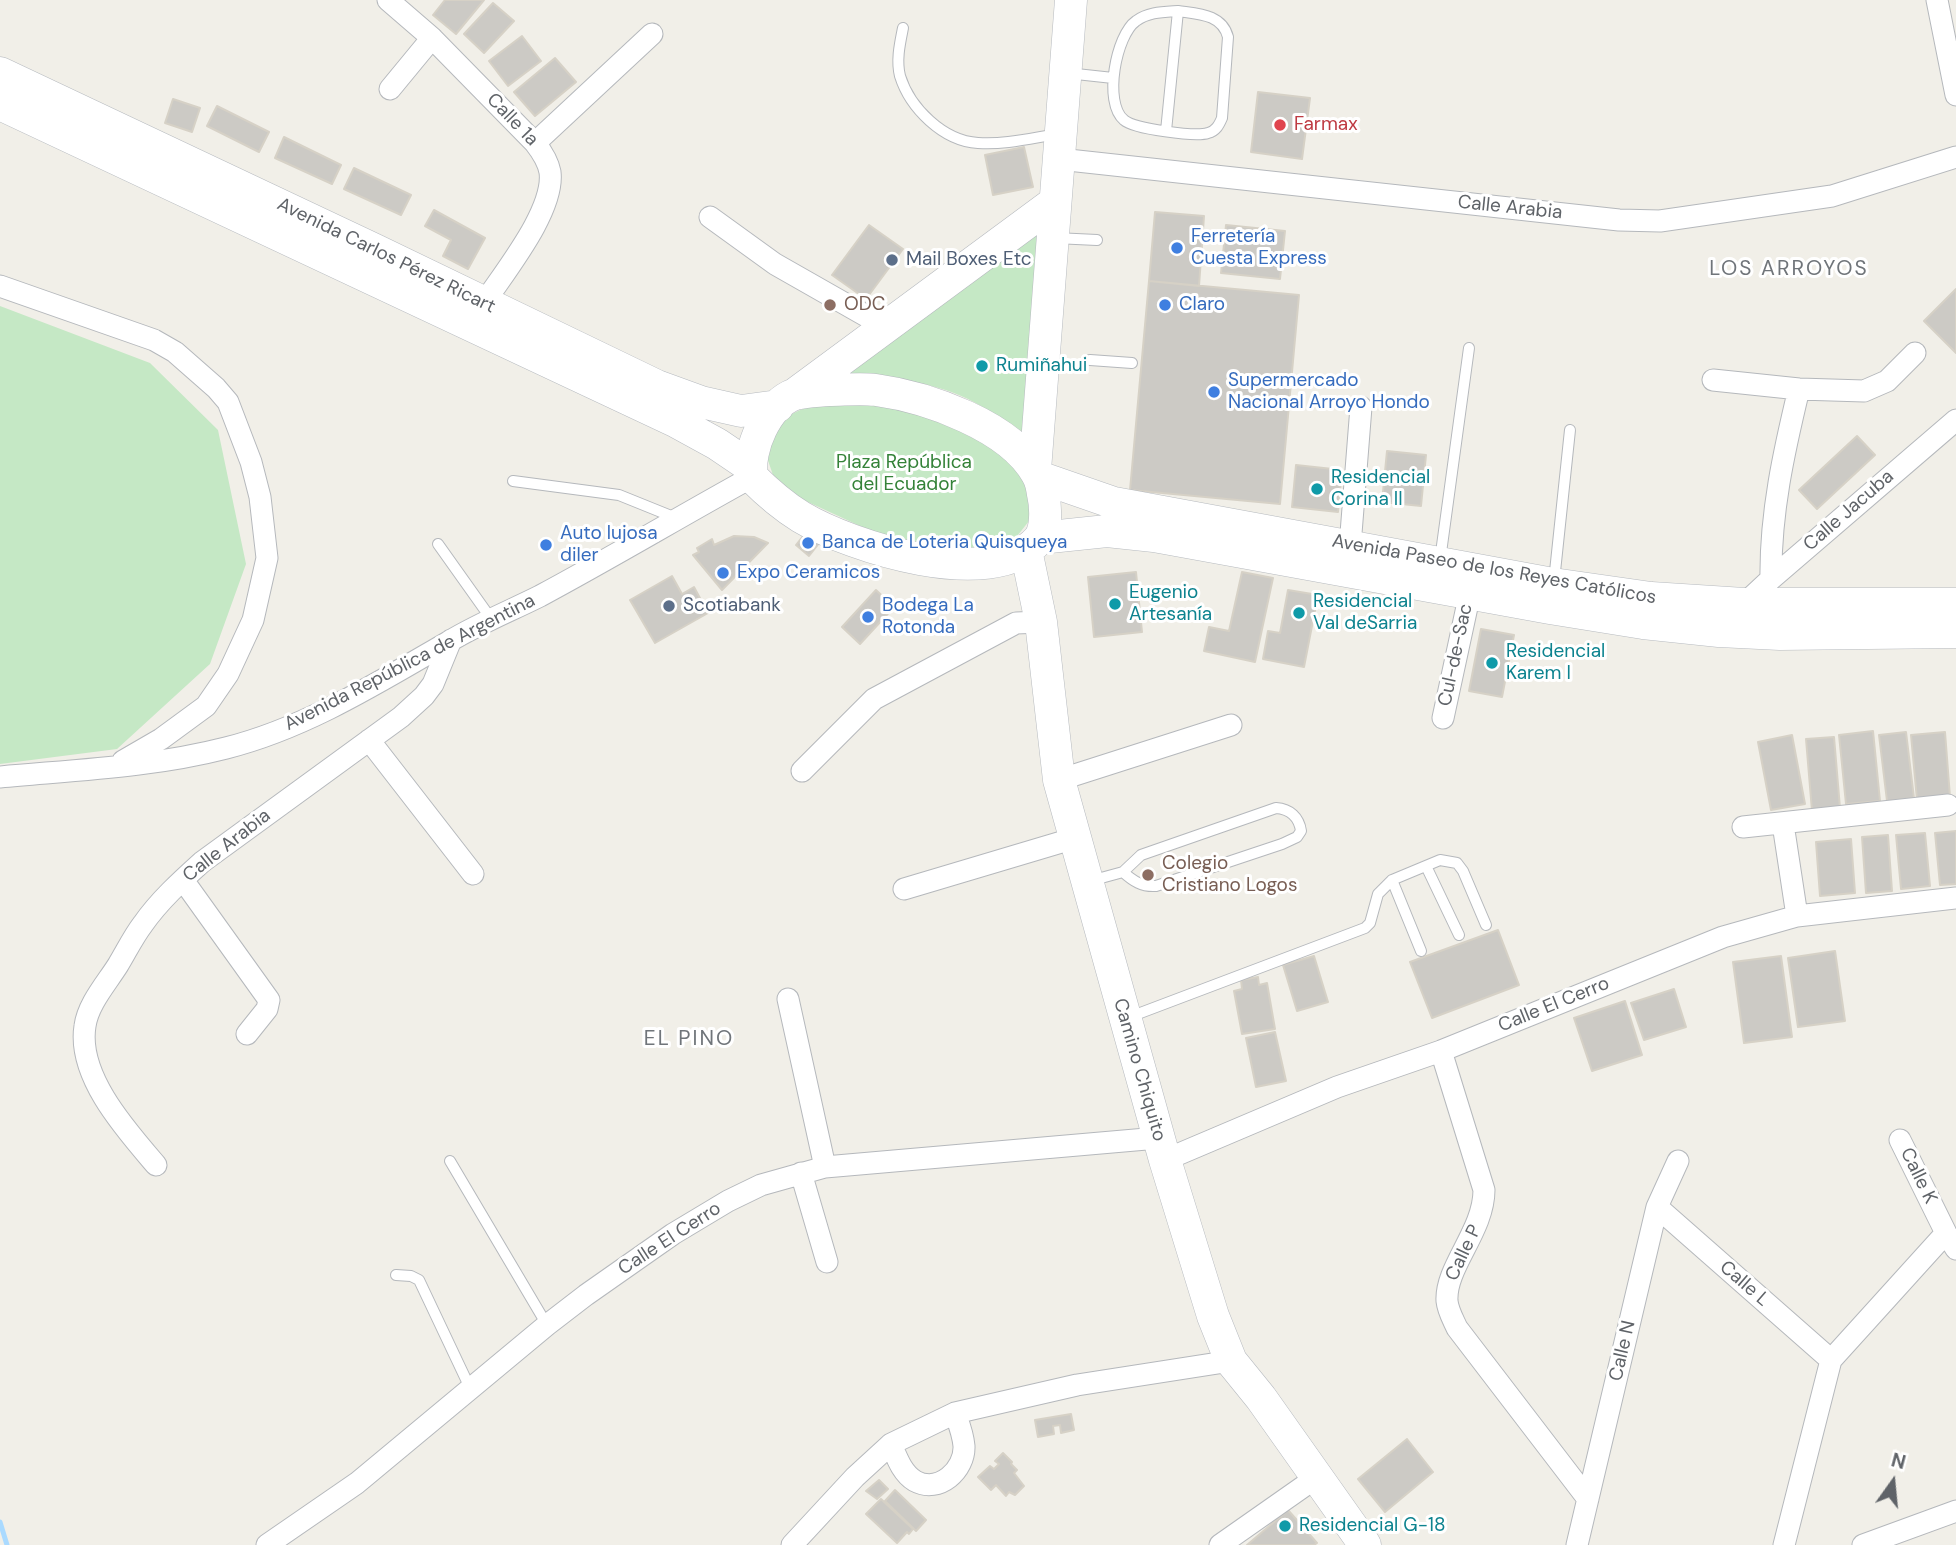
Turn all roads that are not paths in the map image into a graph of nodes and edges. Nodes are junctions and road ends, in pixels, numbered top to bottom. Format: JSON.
{"nodes":[{"id":1,"x":388,"y":0,"type":"edge"},
{"id":2,"x":1071,"y":0,"type":"edge"},
{"id":3,"x":1092,"y":0,"type":"edge"},
{"id":4,"x":1937,"y":0,"type":"edge"},
{"id":5,"x":1178,"y":11,"type":"junction"},
{"id":6,"x":903,"y":27,"type":"dead end"},
{"id":7,"x":652,"y":34,"type":"dead end"},
{"id":8,"x":1068,"y":35,"type":"junction"},
{"id":9,"x":432,"y":38,"type":"junction"},
{"id":10,"x":0,"y":73,"type":"edge"},
{"id":11,"x":1066,"y":73,"type":"junction"},
{"id":12,"x":1113,"y":78,"type":"junction"},
{"id":13,"x":390,"y":89,"type":"dead end"},
{"id":14,"x":1956,"y":95,"type":"edge"},
{"id":15,"x":0,"y":104,"type":"edge"},
{"id":16,"x":1166,"y":131,"type":"junction"},
{"id":17,"x":535,"y":143,"type":"junction"},
{"id":18,"x":1060,"y":147,"type":"junction"},
{"id":19,"x":1956,"y":157,"type":"edge"},
{"id":20,"x":1055,"y":202,"type":"junction"},
{"id":21,"x":710,"y":217,"type":"dead end"},
{"id":22,"x":1053,"y":238,"type":"junction"},
{"id":23,"x":1097,"y":240,"type":"dead end"},
{"id":24,"x":0,"y":286,"type":"edge"},
{"id":25,"x":484,"y":303,"type":"junction"},
{"id":26,"x":884,"y":327,"type":"junction"},
{"id":27,"x":1469,"y":348,"type":"dead end"},
{"id":28,"x":1915,"y":353,"type":"dead end"},
{"id":29,"x":1090,"y":360,"type":"dead end"},
{"id":30,"x":1132,"y":363,"type":"dead end"},
{"id":31,"x":1713,"y":380,"type":"dead end"},
{"id":32,"x":1799,"y":389,"type":"junction"},
{"id":33,"x":786,"y":400,"type":"junction"},
{"id":34,"x":1361,"y":407,"type":"dead end"},
{"id":35,"x":1956,"y":420,"type":"edge"},
{"id":36,"x":1570,"y":430,"type":"dead end"},
{"id":37,"x":751,"y":472,"type":"junction"},
{"id":38,"x":1037,"y":473,"type":"junction"},
{"id":39,"x":513,"y":481,"type":"dead end"},
{"id":40,"x":678,"y":519,"type":"junction"},
{"id":41,"x":438,"y":544,"type":"dead end"},
{"id":42,"x":1033,"y":544,"type":"junction"},
{"id":43,"x":1350,"y":546,"type":"junction"},
{"id":44,"x":1439,"y":563,"type":"junction"},
{"id":45,"x":1771,"y":579,"type":"junction"},
{"id":46,"x":1470,"y":593,"type":"junction"},
{"id":47,"x":1552,"y":596,"type":"junction"},
{"id":48,"x":1744,"y":604,"type":"junction"},
{"id":49,"x":1956,"y":604,"type":"edge"},
{"id":50,"x":492,"y":620,"type":"junction"},
{"id":51,"x":1041,"y":622,"type":"junction"},
{"id":52,"x":1719,"y":631,"type":"junction"},
{"id":53,"x":1956,"y":632,"type":"edge"},
{"id":54,"x":451,"y":640,"type":"junction"},
{"id":55,"x":1443,"y":718,"type":"dead end"},
{"id":56,"x":1231,"y":725,"type":"dead end"},
{"id":57,"x":369,"y":740,"type":"junction"},
{"id":58,"x":113,"y":767,"type":"junction"},
{"id":59,"x":802,"y":771,"type":"dead end"},
{"id":60,"x":0,"y":777,"type":"edge"},
{"id":61,"x":1059,"y":780,"type":"junction"},
{"id":62,"x":1948,"y":805,"type":"dead end"},
{"id":63,"x":1783,"y":824,"type":"junction"},
{"id":64,"x":1743,"y":827,"type":"dead end"},
{"id":65,"x":1075,"y":838,"type":"junction"},
{"id":66,"x":1426,"y":866,"type":"junction"},
{"id":67,"x":1123,"y":872,"type":"junction"},
{"id":68,"x":473,"y":874,"type":"dead end"},
{"id":69,"x":183,"y":880,"type":"junction"},
{"id":70,"x":1391,"y":880,"type":"junction"},
{"id":71,"x":1087,"y":882,"type":"junction"},
{"id":72,"x":904,"y":889,"type":"dead end"},
{"id":73,"x":1956,"y":898,"type":"edge"},
{"id":74,"x":1797,"y":916,"type":"junction"},
{"id":75,"x":1486,"y":925,"type":"dead end"},
{"id":76,"x":1459,"y":935,"type":"dead end"},
{"id":77,"x":1421,"y":951,"type":"dead end"},
{"id":78,"x":788,"y":999,"type":"dead end"},
{"id":79,"x":1124,"y":1018,"type":"junction"},
{"id":80,"x":247,"y":1034,"type":"dead end"},
{"id":81,"x":1441,"y":1051,"type":"junction"},
{"id":82,"x":1900,"y":1140,"type":"dead end"},
{"id":83,"x":1162,"y":1149,"type":"junction"},
{"id":84,"x":450,"y":1161,"type":"dead end"},
{"id":85,"x":1678,"y":1161,"type":"dead end"},
{"id":86,"x":156,"y":1165,"type":"dead end"},
{"id":87,"x":825,"y":1167,"type":"junction"},
{"id":88,"x":801,"y":1173,"type":"junction"},
{"id":89,"x":1657,"y":1207,"type":"junction"},
{"id":90,"x":1951,"y":1241,"type":"edge"},
{"id":91,"x":827,"y":1262,"type":"dead end"},
{"id":92,"x":396,"y":1275,"type":"dead end"},
{"id":93,"x":547,"y":1325,"type":"junction"},
{"id":94,"x":1831,"y":1360,"type":"junction"},
{"id":95,"x":1231,"y":1362,"type":"junction"},
{"id":96,"x":471,"y":1390,"type":"junction"},
{"id":97,"x":955,"y":1413,"type":"junction"},
{"id":98,"x":891,"y":1444,"type":"junction"},
{"id":99,"x":1317,"y":1477,"type":"junction"},
{"id":100,"x":1588,"y":1499,"type":"junction"},
{"id":101,"x":1956,"y":1511,"type":"edge"},
{"id":102,"x":267,"y":1545,"type":"edge"},
{"id":103,"x":792,"y":1545,"type":"edge"},
{"id":104,"x":1220,"y":1545,"type":"edge"},
{"id":105,"x":1365,"y":1545,"type":"edge"},
{"id":106,"x":1577,"y":1545,"type":"edge"},
{"id":107,"x":1784,"y":1545,"type":"edge"},
{"id":108,"x":1863,"y":1545,"type":"edge"}],
"edges":[{"from":1,"to":9,"type":"street","name":"Calle 1a"},
{"from":2,"to":8,"type":"main road"},
{"from":3,"to":8,"type":"main road"},
{"from":4,"to":14,"type":"street"},
{"from":5,"to":12,"type":"lane"},
{"from":5,"to":16,"type":"lane"},
{"from":5,"to":16,"type":"lane"},
{"from":6,"to":18,"type":"lane"},
{"from":7,"to":17,"type":"street"},
{"from":8,"to":11,"type":"main road"},
{"from":9,"to":13,"type":"street"},
{"from":9,"to":17,"type":"street","name":"Calle 1a"},
{"from":10,"to":25,"type":"main road","name":"Avenida Carlos Pérez Ricart"},
{"from":11,"to":12,"type":"lane"},
{"from":11,"to":18,"type":"main road"},
{"from":12,"to":16,"type":"lane"},
{"from":15,"to":37,"type":"main road","name":"Avenida Carlos Pérez Ricart"},
{"from":17,"to":25,"type":"street","name":"Calle 1a"},
{"from":18,"to":19,"type":"street","name":"Calle Arabia"},
{"from":18,"to":20,"type":"main road"},
{"from":20,"to":22,"type":"main road"},
{"from":20,"to":26,"type":"main road"},
{"from":21,"to":26,"type":"street"},
{"from":22,"to":23,"type":"lane"},
{"from":22,"to":38,"type":"main road"},
{"from":24,"to":58,"type":"street"},
{"from":25,"to":33,"type":"main road","name":"Avenida Carlos Pérez Ricart"},
{"from":26,"to":33,"type":"main road"},
{"from":27,"to":44,"type":"lane"},
{"from":28,"to":32,"type":"street"},
{"from":29,"to":30,"type":"lane"},
{"from":31,"to":32,"type":"street"},
{"from":32,"to":45,"type":"street"},
{"from":33,"to":37,"type":"main road"},
{"from":33,"to":38,"type":"main road"},
{"from":34,"to":43,"type":"street"},
{"from":35,"to":45,"type":"street","name":"Calle Jacuba"},
{"from":36,"to":47,"type":"lane"},
{"from":37,"to":40,"type":"street","name":"Avenida República de Argentina"},
{"from":37,"to":42,"type":"main road"},
{"from":38,"to":42,"type":"main road"},
{"from":38,"to":43,"type":"main road","name":"Avenida Paseo de los Reyes Católicos"},
{"from":39,"to":40,"type":"lane"},
{"from":40,"to":50,"type":"street","name":"Avenida República de Argentina"},
{"from":41,"to":50,"type":"lane"},
{"from":42,"to":46,"type":"main road","name":"Avenida Paseo de los Reyes Católicos"},
{"from":42,"to":51,"type":"main road","name":"Camino Chiquito"},
{"from":43,"to":44,"type":"main road","name":"Avenida Paseo de los Reyes Católicos"},
{"from":44,"to":47,"type":"main road","name":"Avenida Paseo de los Reyes Católicos"},
{"from":45,"to":48,"type":"street","name":"Calle Jacuba"},
{"from":46,"to":47,"type":"main road","name":"Avenida Paseo de los Reyes Católicos"},
{"from":46,"to":55,"type":"street","name":"Cul-de-Sac"},
{"from":47,"to":48,"type":"main road","name":"Avenida Paseo de los Reyes Católicos"},
{"from":47,"to":52,"type":"main road","name":"Avenida Paseo de los Reyes Católicos"},
{"from":48,"to":49,"type":"main road","name":"Avenida Paseo de los Reyes Católicos"},
{"from":48,"to":52,"type":"street","name":"Calle Jacuba"},
{"from":50,"to":54,"type":"street","name":"Avenida República de Argentina"},
{"from":51,"to":59,"type":"street"},
{"from":51,"to":61,"type":"main road","name":"Camino Chiquito"},
{"from":52,"to":53,"type":"main road","name":"Avenida Paseo de los Reyes Católicos"},
{"from":54,"to":57,"type":"street","name":"Calle Arabia"},
{"from":54,"to":58,"type":"street","name":"Avenida República de Argentina"},
{"from":56,"to":61,"type":"street"},
{"from":57,"to":68,"type":"street"},
{"from":57,"to":69,"type":"street","name":"Calle Arabia"},
{"from":58,"to":60,"type":"street","name":"Avenida República de Argentina"},
{"from":61,"to":65,"type":"main road","name":"Camino Chiquito"},
{"from":62,"to":63,"type":"street"},
{"from":63,"to":64,"type":"street"},
{"from":63,"to":74,"type":"street"},
{"from":65,"to":71,"type":"main road","name":"Camino Chiquito"},
{"from":65,"to":72,"type":"street"},
{"from":66,"to":70,"type":"lane"},
{"from":66,"to":75,"type":"lane"},
{"from":66,"to":76,"type":"lane"},
{"from":67,"to":67,"type":"lane"},
{"from":67,"to":71,"type":"lane"},
{"from":69,"to":80,"type":"street"},
{"from":69,"to":86,"type":"street","name":"Calle Arabia"},
{"from":70,"to":77,"type":"lane"},
{"from":70,"to":79,"type":"lane"},
{"from":71,"to":79,"type":"main road","name":"Camino Chiquito"},
{"from":73,"to":74,"type":"street","name":"Calle El Cerro"},
{"from":74,"to":81,"type":"street","name":"Calle El Cerro"},
{"from":78,"to":87,"type":"street"},
{"from":79,"to":83,"type":"main road","name":"Camino Chiquito"},
{"from":81,"to":83,"type":"street","name":"Calle El Cerro"},
{"from":81,"to":100,"type":"street","name":"Calle P"},
{"from":82,"to":90,"type":"street","name":"Calle K"},
{"from":83,"to":87,"type":"street","name":"Calle El Cerro"},
{"from":83,"to":95,"type":"main road","name":"Camino Chiquito"},
{"from":84,"to":93,"type":"lane"},
{"from":85,"to":89,"type":"street","name":"Calle N"},
{"from":87,"to":88,"type":"street","name":"Calle El Cerro"},
{"from":88,"to":91,"type":"street"},
{"from":88,"to":93,"type":"street","name":"Calle El Cerro"},
{"from":89,"to":94,"type":"street","name":"Calle L"},
{"from":89,"to":100,"type":"street","name":"Calle N"},
{"from":90,"to":94,"type":"street"},
{"from":92,"to":96,"type":"lane"},
{"from":93,"to":96,"type":"street","name":"Calle El Cerro"},
{"from":94,"to":107,"type":"street"},
{"from":95,"to":97,"type":"street"},
{"from":95,"to":99,"type":"main road","name":"Camino Chiquito"},
{"from":96,"to":102,"type":"street","name":"Calle El Cerro"},
{"from":97,"to":98,"type":"street"},
{"from":97,"to":98,"type":"street"},
{"from":98,"to":103,"type":"street"},
{"from":99,"to":104,"type":"street"},
{"from":99,"to":105,"type":"main road","name":"Camino Chiquito"},
{"from":100,"to":106,"type":"street","name":"Calle N"},
{"from":101,"to":108,"type":"street"}]}
